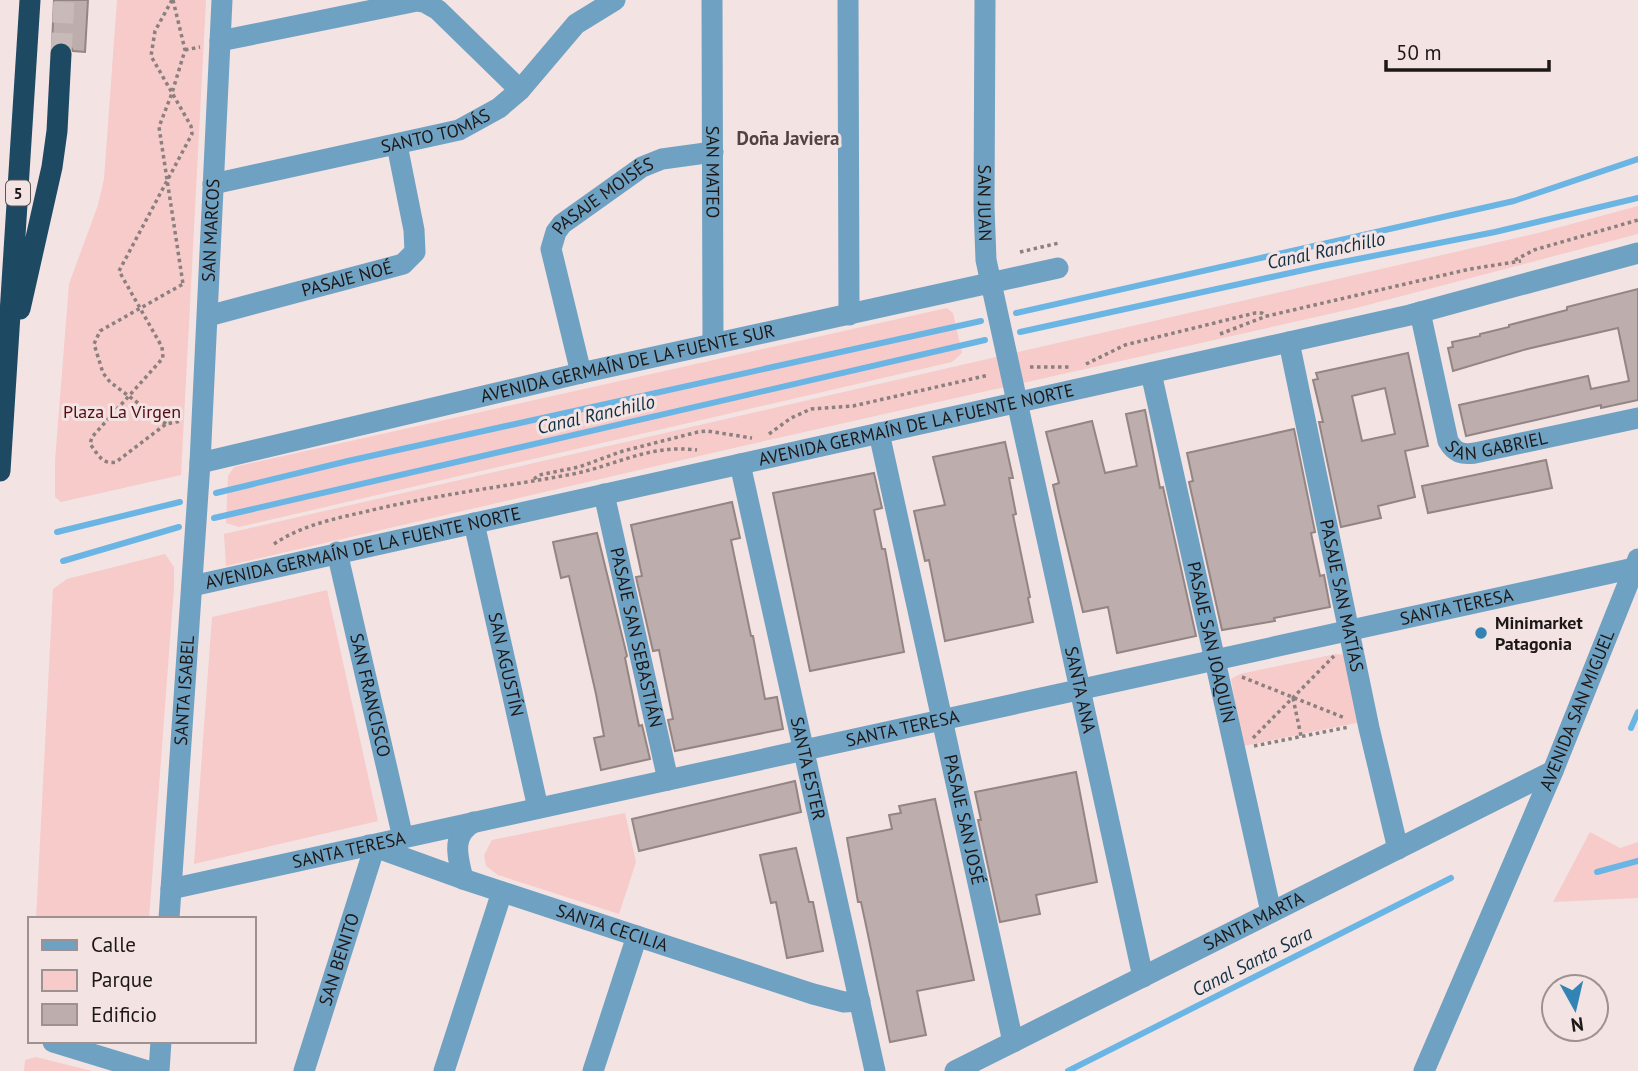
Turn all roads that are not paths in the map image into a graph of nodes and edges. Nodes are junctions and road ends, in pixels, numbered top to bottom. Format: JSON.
{"nodes":[{"id":1,"x":30,"y":0,"type":"edge"},
{"id":2,"x":222,"y":0,"type":"edge"},
{"id":3,"x":576,"y":0,"type":"edge"},
{"id":4,"x":615,"y":0,"type":"edge"},
{"id":5,"x":712,"y":0,"type":"edge"},
{"id":6,"x":848,"y":0,"type":"edge"},
{"id":7,"x":985,"y":0,"type":"edge"},
{"id":8,"x":576,"y":24,"type":"junction"},
{"id":9,"x":220,"y":41,"type":"junction"},
{"id":10,"x":61,"y":54,"type":"tunnel mouth"},
{"id":11,"x":520,"y":90,"type":"junction"},
{"id":12,"x":397,"y":145,"type":"junction"},
{"id":13,"x":713,"y":152,"type":"junction"},
{"id":14,"x":213,"y":184,"type":"junction"},
{"id":15,"x":1638,"y":253,"type":"edge"},
{"id":16,"x":1058,"y":268,"type":"dead end"},
{"id":17,"x":991,"y":283,"type":"junction"},
{"id":18,"x":1420,"y":312,"type":"junction"},
{"id":19,"x":849,"y":315,"type":"junction"},
{"id":20,"x":208,"y":316,"type":"junction"},
{"id":21,"x":1289,"y":342,"type":"junction"},
{"id":22,"x":713,"y":344,"type":"junction"},
{"id":23,"x":581,"y":373,"type":"junction"},
{"id":24,"x":1151,"y":373,"type":"junction"},
{"id":25,"x":5,"y":387,"type":"junction"},
{"id":26,"x":1017,"y":402,"type":"junction"},
{"id":27,"x":1638,"y":418,"type":"edge"},
{"id":28,"x":879,"y":433,"type":"junction"},
{"id":29,"x":200,"y":463,"type":"junction"},
{"id":30,"x":740,"y":464,"type":"junction"},
{"id":31,"x":0,"y":471,"type":"edge"},
{"id":32,"x":604,"y":494,"type":"junction"},
{"id":33,"x":474,"y":523,"type":"junction"},
{"id":34,"x":337,"y":552,"type":"junction"},
{"id":35,"x":1636,"y":563,"type":"edge"},
{"id":36,"x":192,"y":586,"type":"junction"},
{"id":37,"x":1350,"y":635,"type":"junction"},
{"id":38,"x":1214,"y":663,"type":"junction"},
{"id":39,"x":1079,"y":690,"type":"junction"},
{"id":40,"x":942,"y":720,"type":"junction"},
{"id":41,"x":803,"y":750,"type":"junction"},
{"id":42,"x":1553,"y":771,"type":"junction"},
{"id":43,"x":668,"y":780,"type":"junction"},
{"id":44,"x":538,"y":808,"type":"junction"},
{"id":45,"x":474,"y":822,"type":"junction"},
{"id":46,"x":403,"y":838,"type":"junction"},
{"id":47,"x":371,"y":847,"type":"junction"},
{"id":48,"x":1398,"y":849,"type":"junction"},
{"id":49,"x":463,"y":879,"type":"junction"},
{"id":50,"x":172,"y":889,"type":"junction"},
{"id":51,"x":502,"y":892,"type":"junction"},
{"id":52,"x":1271,"y":912,"type":"junction"},
{"id":53,"x":169,"y":917,"type":"edge"},
{"id":54,"x":637,"y":936,"type":"junction"},
{"id":55,"x":1143,"y":977,"type":"junction"},
{"id":56,"x":860,"y":1001,"type":"junction"},
{"id":57,"x":1013,"y":1042,"type":"junction"},
{"id":58,"x":55,"y":1043,"type":"edge"},
{"id":59,"x":161,"y":1043,"type":"edge"},
{"id":60,"x":148,"y":1071,"type":"edge"},
{"id":61,"x":159,"y":1071,"type":"edge"},
{"id":62,"x":304,"y":1071,"type":"edge"},
{"id":63,"x":444,"y":1071,"type":"edge"},
{"id":64,"x":593,"y":1071,"type":"edge"},
{"id":65,"x":875,"y":1071,"type":"edge"},
{"id":66,"x":955,"y":1071,"type":"edge"},
{"id":67,"x":1424,"y":1071,"type":"edge"}],
"edges":[{"from":1,"to":25,"type":"highway","number":"5"},
{"from":2,"to":9,"type":"street","name":"SAN MARCOS"},
{"from":3,"to":8,"type":"street"},
{"from":4,"to":8,"type":"street","name":"SANTO TOMÁS"},
{"from":5,"to":13,"type":"street","name":"SAN MATEO"},
{"from":6,"to":19,"type":"street"},
{"from":7,"to":17,"type":"street","name":"SAN JUAN"},
{"from":8,"to":11,"type":"street","name":"SANTO TOMÁS"},
{"from":9,"to":11,"type":"street"},
{"from":9,"to":14,"type":"street","name":"SAN MARCOS"},
{"from":10,"to":25,"type":"highway"},
{"from":11,"to":12,"type":"street","name":"SANTO TOMÁS"},
{"from":12,"to":14,"type":"street","name":"SANTO TOMÁS"},
{"from":12,"to":20,"type":"street","name":"PASAJE NOÉ"},
{"from":13,"to":22,"type":"street","name":"SAN MATEO"},
{"from":13,"to":23,"type":"street","name":"PASAJE MOISÉS"},
{"from":14,"to":20,"type":"street","name":"SAN MARCOS"},
{"from":15,"to":18,"type":"street","name":"AVENIDA GERMAÍN DE LA FUENTE NORTE"},
{"from":16,"to":17,"type":"street","name":"AVENIDA GERMAÍN DE LA FUENTE SUR"},
{"from":17,"to":19,"type":"street","name":"AVENIDA GERMAÍN DE LA FUENTE SUR"},
{"from":17,"to":26,"type":"street","name":"SAN JUAN"},
{"from":18,"to":21,"type":"street","name":"AVENIDA GERMAÍN DE LA FUENTE NORTE"},
{"from":18,"to":27,"type":"street","name":"SAN GABRIEL"},
{"from":19,"to":22,"type":"street","name":"AVENIDA GERMAÍN DE LA FUENTE SUR"},
{"from":20,"to":29,"type":"street","name":"SAN MARCOS"},
{"from":21,"to":24,"type":"street","name":"AVENIDA GERMAÍN DE LA FUENTE NORTE"},
{"from":21,"to":37,"type":"street","name":"PASAJE SAN MATÍAS"},
{"from":22,"to":23,"type":"street","name":"AVENIDA GERMAÍN DE LA FUENTE SUR"},
{"from":23,"to":29,"type":"street","name":"AVENIDA GERMAÍN DE LA FUENTE SUR"},
{"from":24,"to":26,"type":"street","name":"AVENIDA GERMAÍN DE LA FUENTE NORTE"},
{"from":24,"to":38,"type":"street","name":"PASAJE SAN JOAQUÍN"},
{"from":25,"to":31,"type":"highway","number":"5"},
{"from":26,"to":28,"type":"street","name":"AVENIDA GERMAÍN DE LA FUENTE NORTE"},
{"from":26,"to":39,"type":"street","name":"SANTA ANA"},
{"from":28,"to":30,"type":"street","name":"AVENIDA GERMAÍN DE LA FUENTE NORTE"},
{"from":28,"to":40,"type":"street","name":"PASAJE SAN JOSÉ"},
{"from":29,"to":36,"type":"street","name":"SANTA ISABEL"},
{"from":30,"to":32,"type":"street","name":"AVENIDA GERMAÍN DE LA FUENTE NORTE"},
{"from":30,"to":41,"type":"street","name":"SANTA ESTER"},
{"from":32,"to":33,"type":"street","name":"AVENIDA GERMAÍN DE LA FUENTE NORTE"},
{"from":32,"to":43,"type":"street","name":"PASAJE SAN SEBASTIÁN"},
{"from":33,"to":34,"type":"street","name":"AVENIDA GERMAÍN DE LA FUENTE NORTE"},
{"from":33,"to":44,"type":"street","name":"SAN AGUSTÍN"},
{"from":34,"to":36,"type":"street","name":"AVENIDA GERMAÍN DE LA FUENTE NORTE"},
{"from":34,"to":46,"type":"street","name":"SAN FRANCISCO"},
{"from":35,"to":37,"type":"street","name":"SANTA TERESA"},
{"from":35,"to":42,"type":"street","name":"AVENIDA SAN MIGUEL"},
{"from":36,"to":50,"type":"street","name":"SANTA ISABEL"},
{"from":37,"to":38,"type":"street","name":"SANTA TERESA"},
{"from":37,"to":48,"type":"street","name":"PASAJE SAN MATÍAS"},
{"from":38,"to":39,"type":"street","name":"SANTA TERESA"},
{"from":38,"to":52,"type":"street","name":"PASAJE SAN JOAQUÍN"},
{"from":39,"to":40,"type":"street","name":"SANTA TERESA"},
{"from":39,"to":55,"type":"street","name":"SANTA ANA"},
{"from":40,"to":41,"type":"street","name":"SANTA TERESA"},
{"from":40,"to":57,"type":"street","name":"PASAJE SAN JOSÉ"},
{"from":41,"to":43,"type":"street","name":"SANTA TERESA"},
{"from":41,"to":56,"type":"street","name":"SANTA ESTER"},
{"from":42,"to":48,"type":"street","name":"SANTA MARTA"},
{"from":42,"to":67,"type":"street","name":"AVENIDA SAN MIGUEL"},
{"from":43,"to":44,"type":"street","name":"SANTA TERESA"},
{"from":44,"to":45,"type":"street","name":"SANTA TERESA"},
{"from":45,"to":46,"type":"street","name":"SANTA TERESA"},
{"from":45,"to":49,"type":"street"},
{"from":46,"to":47,"type":"street","name":"SANTA TERESA"},
{"from":47,"to":49,"type":"street","name":"SANTA CECILIA"},
{"from":47,"to":50,"type":"street","name":"SANTA TERESA"},
{"from":47,"to":62,"type":"street","name":"SAN BENITO"},
{"from":48,"to":52,"type":"street","name":"SANTA MARTA"},
{"from":49,"to":51,"type":"street","name":"SANTA CECILIA"},
{"from":50,"to":53,"type":"street","name":"SANTA ISABEL"},
{"from":51,"to":54,"type":"street","name":"SANTA CECILIA"},
{"from":51,"to":63,"type":"street"},
{"from":52,"to":55,"type":"street","name":"SANTA MARTA"},
{"from":54,"to":56,"type":"street","name":"SANTA CECILIA"},
{"from":54,"to":64,"type":"street"},
{"from":55,"to":57,"type":"street","name":"SANTA MARTA"},
{"from":56,"to":65,"type":"street","name":"SANTA ESTER"},
{"from":57,"to":66,"type":"street","name":"SANTA MARTA"},
{"from":58,"to":60,"type":"street"},
{"from":59,"to":61,"type":"street"}]}
